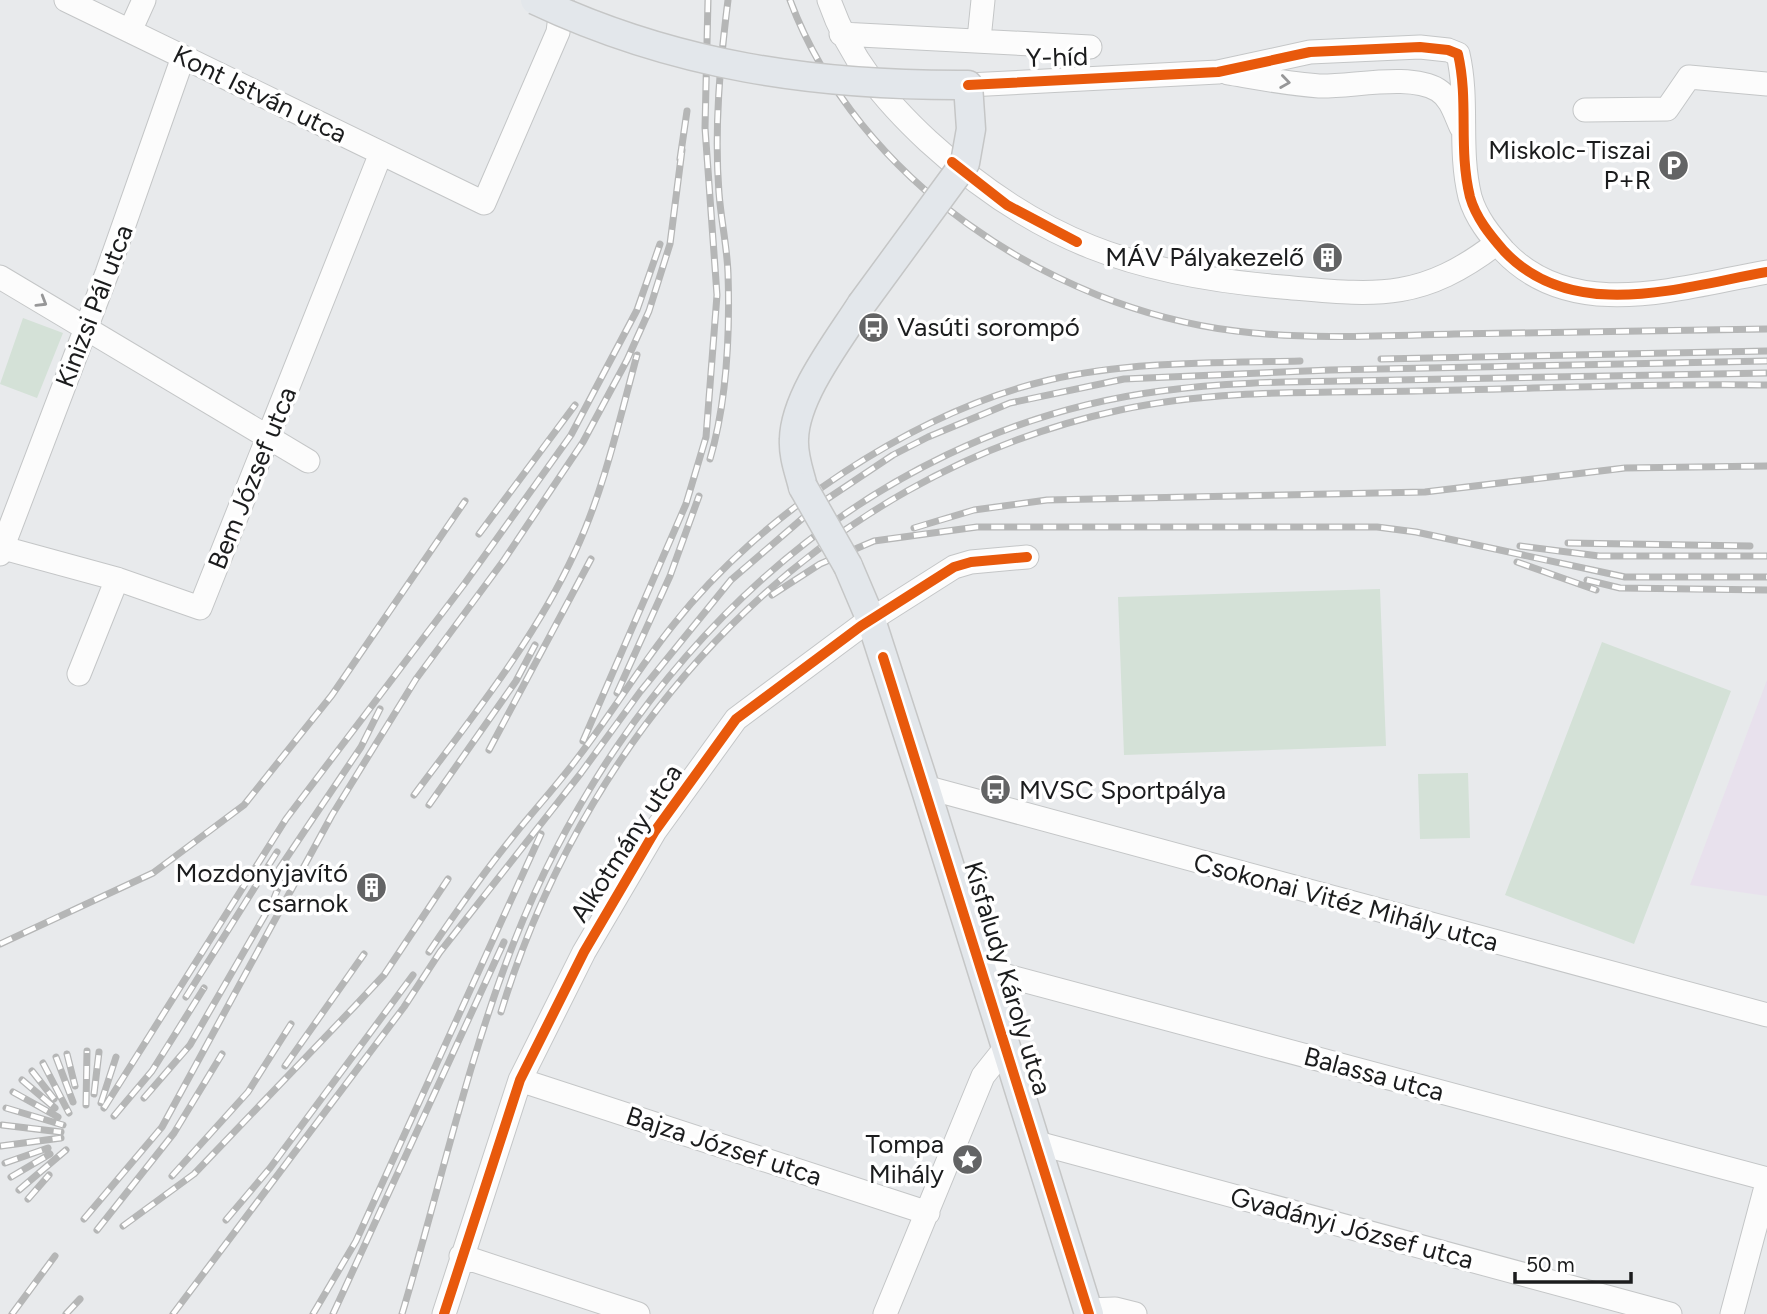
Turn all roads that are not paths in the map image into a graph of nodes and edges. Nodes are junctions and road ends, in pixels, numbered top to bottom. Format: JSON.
{"nodes":[{"id":1,"x":66,"y":0,"type":"edge"},
{"id":2,"x":144,"y":0,"type":"edge"},
{"id":3,"x":535,"y":0,"type":"edge"},
{"id":4,"x":562,"y":0,"type":"edge"},
{"id":5,"x":829,"y":0,"type":"edge"},
{"id":6,"x":983,"y":0,"type":"edge"},
{"id":7,"x":130,"y":31,"type":"junction"},
{"id":8,"x":841,"y":34,"type":"junction"},
{"id":9,"x":979,"y":39,"type":"junction"},
{"id":10,"x":1090,"y":47,"type":"dead end"},
{"id":11,"x":183,"y":57,"type":"junction"},
{"id":12,"x":1217,"y":72,"type":"junction"},
{"id":13,"x":1767,"y":84,"type":"edge"},
{"id":14,"x":968,"y":85,"type":"junction"},
{"id":15,"x":1585,"y":110,"type":"dead end"},
{"id":16,"x":1461,"y":128,"type":"junction"},
{"id":17,"x":381,"y":153,"type":"junction"},
{"id":18,"x":1497,"y":243,"type":"junction"},
{"id":19,"x":1767,"y":272,"type":"edge"},
{"id":20,"x":0,"y":277,"type":"edge"},
{"id":21,"x":84,"y":327,"type":"junction"},
{"id":22,"x":268,"y":437,"type":"junction"},
{"id":23,"x":308,"y":461,"type":"dead end"},
{"id":24,"x":1,"y":549,"type":"edge"},
{"id":25,"x":1027,"y":557,"type":"dead end"},
{"id":26,"x":117,"y":579,"type":"junction"},
{"id":27,"x":871,"y":620,"type":"junction"},
{"id":28,"x":79,"y":674,"type":"dead end"},
{"id":29,"x":925,"y":787,"type":"junction"},
{"id":30,"x":981,"y":969,"type":"junction"},
{"id":31,"x":1767,"y":1015,"type":"edge"},
{"id":32,"x":1007,"y":1046,"type":"junction"},
{"id":33,"x":520,"y":1080,"type":"junction"},
{"id":34,"x":1034,"y":1142,"type":"junction"},
{"id":35,"x":1767,"y":1181,"type":"edge"},
{"id":36,"x":928,"y":1213,"type":"junction"},
{"id":37,"x":461,"y":1256,"type":"junction"},
{"id":38,"x":1088,"y":1312,"type":"edge"},
{"id":39,"x":444,"y":1314,"type":"edge"},
{"id":40,"x":638,"y":1314,"type":"edge"},
{"id":41,"x":885,"y":1314,"type":"edge"},
{"id":42,"x":1135,"y":1314,"type":"edge"},
{"id":43,"x":1670,"y":1314,"type":"edge"},
{"id":44,"x":1732,"y":1314,"type":"edge"}],
"edges":[{"from":1,"to":7,"type":"street","name":"Kont István utca"},
{"from":2,"to":7,"type":"street"},
{"from":3,"to":14,"type":"main road","name":"Y-híd","bridge":true},
{"from":4,"to":17,"type":"street","name":"Kont István utca"},
{"from":5,"to":8,"type":"street"},
{"from":6,"to":9,"type":"street"},
{"from":7,"to":11,"type":"street","name":"Kont István utca"},
{"from":8,"to":9,"type":"street"},
{"from":8,"to":18,"type":"street"},
{"from":9,"to":10,"type":"street"},
{"from":11,"to":17,"type":"street","name":"Kont István utca"},
{"from":11,"to":21,"type":"street","name":"Kinizsi Pál utca"},
{"from":12,"to":14,"type":"street","name":"Y-híd"},
{"from":12,"to":16,"type":"street","one_way":true},
{"from":12,"to":16,"type":"street"},
{"from":13,"to":15,"type":"street"},
{"from":14,"to":27,"type":"main road","name":"Kisfaludy Károly utca","bridge":true},
{"from":16,"to":18,"type":"street"},
{"from":17,"to":22,"type":"street","name":"Bem József utca"},
{"from":18,"to":19,"type":"street"},
{"from":20,"to":21,"type":"street","one_way":true},
{"from":21,"to":22,"type":"street"},
{"from":21,"to":24,"type":"street","name":"Kinizsi Pál utca"},
{"from":22,"to":23,"type":"street"},
{"from":22,"to":26,"type":"street","name":"Bem József utca"},
{"from":24,"to":26,"type":"street","name":"Bem József utca"},
{"from":25,"to":27,"type":"street","name":"Alkotmány utca"},
{"from":26,"to":28,"type":"street"},
{"from":27,"to":29,"type":"main road","name":"Kisfaludy Károly utca"},
{"from":27,"to":33,"type":"street","name":"Alkotmány utca"},
{"from":29,"to":30,"type":"main road","name":"Kisfaludy Károly utca"},
{"from":29,"to":31,"type":"street","name":"Csokonai Vitéz Mihály utca"},
{"from":30,"to":32,"type":"main road","name":"Kisfaludy Károly utca"},
{"from":30,"to":35,"type":"street","name":"Balassa utca"},
{"from":32,"to":34,"type":"main road","name":"Kisfaludy Károly utca"},
{"from":32,"to":36,"type":"street"},
{"from":33,"to":36,"type":"street","name":"Bajza József utca"},
{"from":33,"to":37,"type":"street","name":"Alkotmány utca"},
{"from":34,"to":38,"type":"main road","name":"Kisfaludy Károly utca"},
{"from":34,"to":43,"type":"street","name":"Gvadányi József utca"},
{"from":35,"to":44,"type":"street"},
{"from":36,"to":41,"type":"street"},
{"from":37,"to":39,"type":"street","name":"Alkotmány utca"},
{"from":37,"to":40,"type":"street"},
{"from":38,"to":42,"type":"street"}]}
